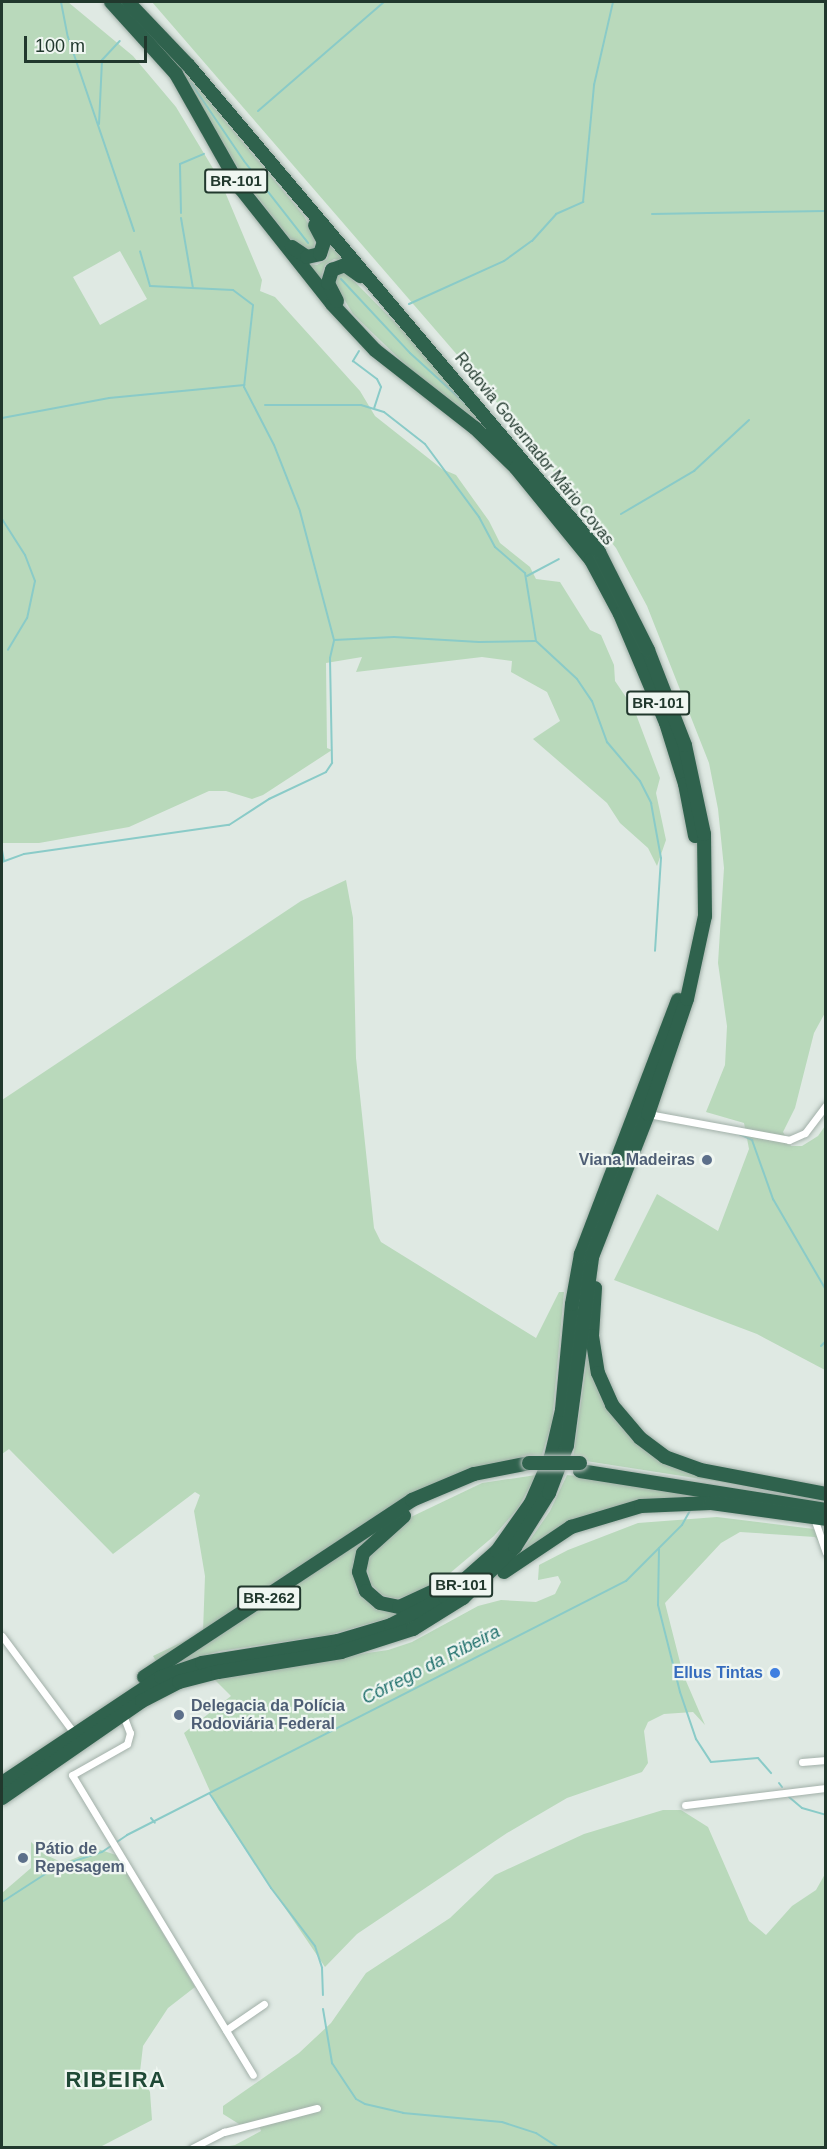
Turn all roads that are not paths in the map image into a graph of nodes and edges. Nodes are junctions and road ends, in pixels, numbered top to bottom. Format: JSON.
{"nodes":[{"id":1,"x":111,"y":2,"type":"edge"},
{"id":2,"x":128,"y":2,"type":"edge"},
{"id":3,"x":269,"y":162,"type":"junction"},
{"id":4,"x":241,"y":189,"type":"junction"},
{"id":5,"x":406,"y":321,"type":"junction"},
{"id":6,"x":375,"y":350,"type":"junction"},
{"id":7,"x":825,"y":1105,"type":"edge"},
{"id":8,"x":648,"y":1114,"type":"junction"},
{"id":9,"x":633,"y":1152,"type":"junction"},
{"id":10,"x":529,"y":1467,"type":"junction"},
{"id":11,"x":580,"y":1467,"type":"junction"},
{"id":12,"x":535,"y":1494,"type":"junction"},
{"id":13,"x":825,"y":1494,"type":"edge"},
{"id":14,"x":825,"y":1502,"type":"edge"},
{"id":15,"x":822,"y":1516,"type":"edge"},
{"id":16,"x":825,"y":1553,"type":"edge"},
{"id":17,"x":432,"y":1619,"type":"junction"},
{"id":18,"x":2,"y":1636,"type":"edge"},
{"id":19,"x":123,"y":1715,"type":"junction"},
{"id":20,"x":71,"y":1729,"type":"junction"},
{"id":21,"x":64,"y":1756,"type":"junction"},
{"id":22,"x":825,"y":1760,"type":"edge"},
{"id":23,"x":802,"y":1762,"type":"dead end"},
{"id":24,"x":26,"y":1767,"type":"junction"},
{"id":25,"x":2,"y":1784,"type":"edge"},
{"id":26,"x":825,"y":1788,"type":"edge"},
{"id":27,"x":2,"y":1797,"type":"edge"},
{"id":28,"x":685,"y":1805,"type":"dead end"},
{"id":29,"x":2,"y":1809,"type":"edge"},
{"id":30,"x":264,"y":2004,"type":"dead end"},
{"id":31,"x":226,"y":2030,"type":"junction"},
{"id":32,"x":253,"y":2075,"type":"dead end"},
{"id":33,"x":317,"y":2108,"type":"dead end"},
{"id":34,"x":192,"y":2148,"type":"edge"}],
"edges":[{"from":1,"to":4,"type":"highway","name":"Rodovia Governador Mário Covas","number":"BR-101"},
{"from":2,"to":3,"type":"highway","name":"Rodovia Governador Mário Covas","number":"BR-101"},
{"from":3,"to":4,"type":"highway"},
{"from":3,"to":5,"type":"highway","name":"Rodovia Governador Mário Covas","number":"BR-101"},
{"from":4,"to":6,"type":"highway","name":"Rodovia Governador Mário Covas","number":"BR-101"},
{"from":5,"to":6,"type":"highway"},
{"from":5,"to":8,"type":"highway","name":"Rodovia Governador Mário Covas","number":"BR-101"},
{"from":6,"to":12,"type":"highway","name":"Rodovia Governador Mário Covas","number":"BR-101"},
{"from":7,"to":8,"type":"street"},
{"from":8,"to":9,"type":"highway","name":"Rodovia Governador Mário Covas","number":"BR-101"},
{"from":9,"to":13,"type":"highway"},
{"from":9,"to":17,"type":"highway","name":"Rodovia Governador Mário Covas","number":"BR-101"},
{"from":10,"to":11,"type":"highway","number":"BR-262","bridge":true},
{"from":10,"to":12,"type":"highway","number":"BR-262"},
{"from":10,"to":20,"type":"highway","number":"BR-262"},
{"from":11,"to":14,"type":"highway","number":"BR-262"},
{"from":11,"to":15,"type":"highway","number":"BR-262"},
{"from":12,"to":24,"type":"highway","name":"Rodovia Governador Mário Covas","number":"BR-101"},
{"from":15,"to":16,"type":"street"},
{"from":15,"to":17,"type":"highway"},
{"from":17,"to":19,"type":"highway","name":"Rodovia Governador Mário Covas","number":"BR-101"},
{"from":18,"to":20,"type":"street"},
{"from":19,"to":21,"type":"highway","name":"Rodovia Governador Mário Covas","number":"BR-101"},
{"from":19,"to":31,"type":"street"},
{"from":20,"to":24,"type":"highway","number":"BR-262"},
{"from":21,"to":27,"type":"highway","name":"Rodovia Governador Mário Covas","number":"BR-101"},
{"from":21,"to":29,"type":"highway"},
{"from":22,"to":23,"type":"street"},
{"from":24,"to":25,"type":"highway","name":"Rodovia Governador Mário Covas","number":"BR-101"},
{"from":26,"to":28,"type":"street"},
{"from":30,"to":31,"type":"street"},
{"from":31,"to":32,"type":"street"},
{"from":33,"to":34,"type":"street"}]}
